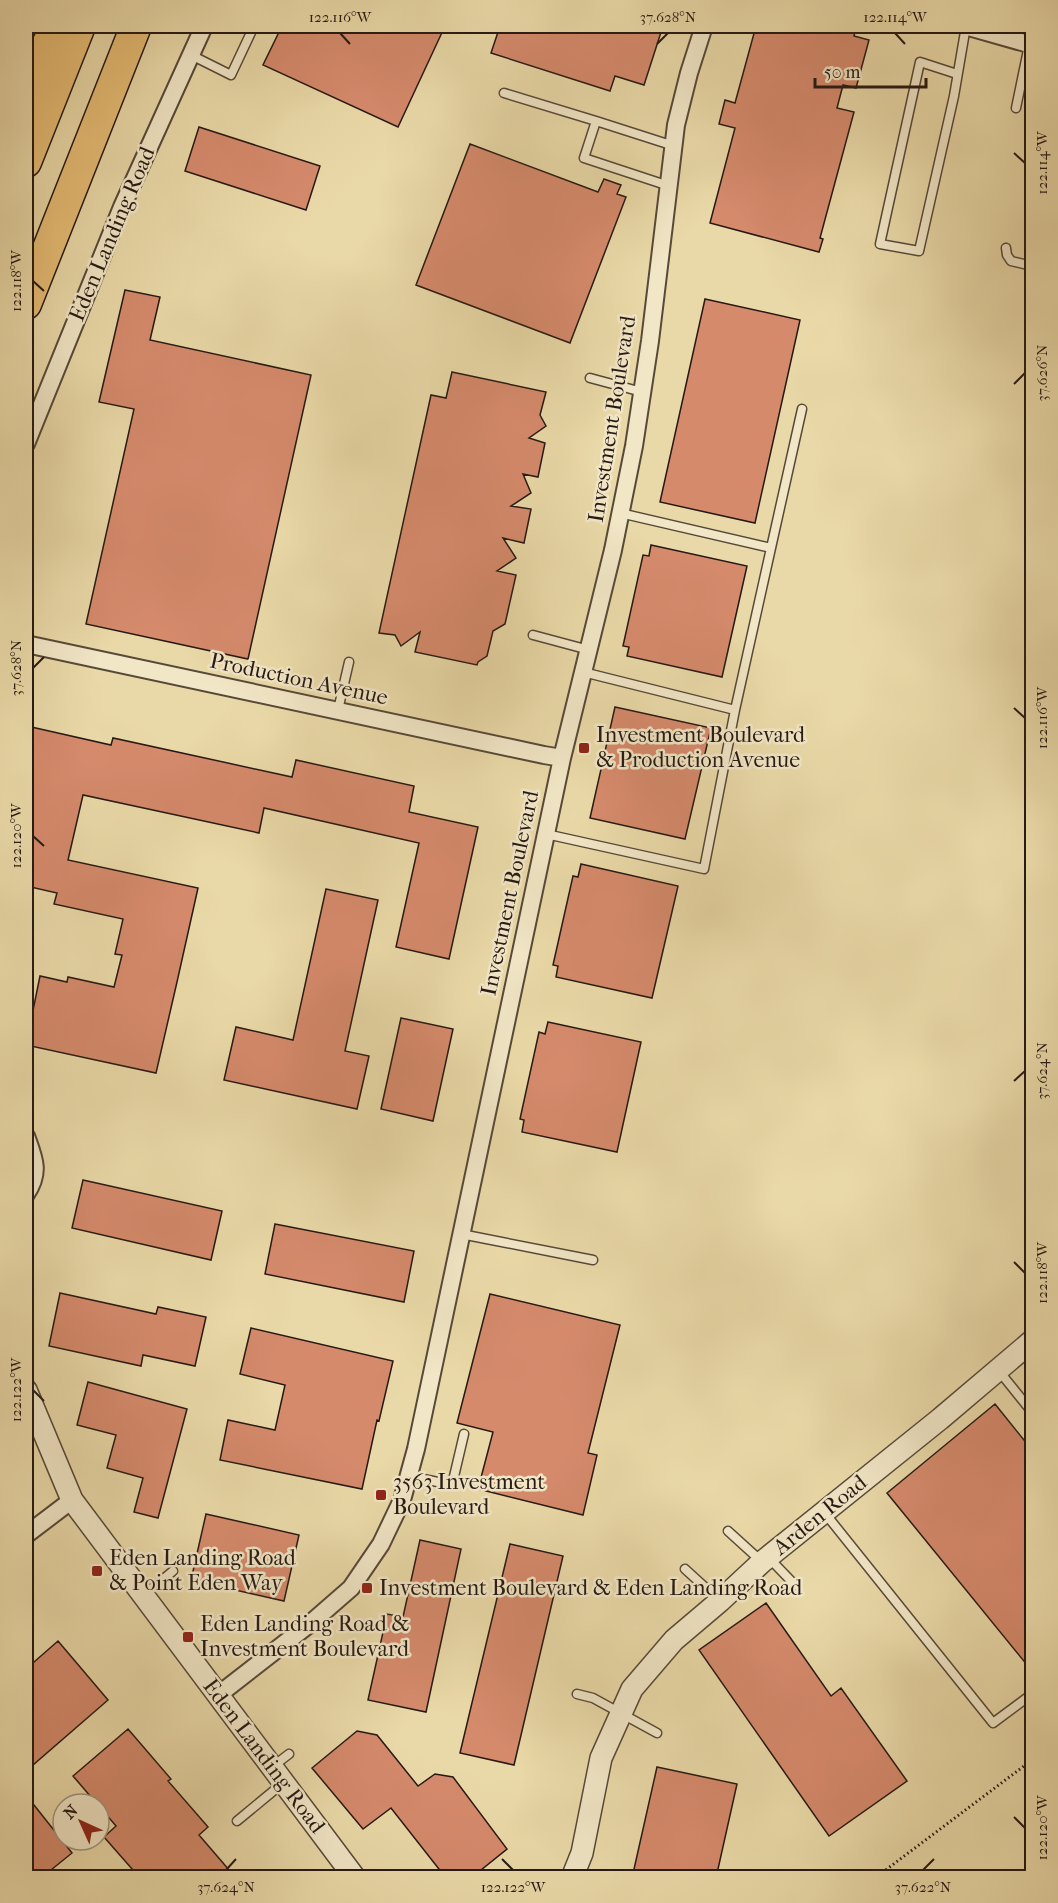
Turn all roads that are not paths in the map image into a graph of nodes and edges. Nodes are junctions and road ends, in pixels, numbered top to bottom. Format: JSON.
{"nodes":[{"id":1,"x":56,"y":26,"type":"edge"},
{"id":2,"x":80,"y":26,"type":"edge"},
{"id":3,"x":136,"y":26,"type":"edge"},
{"id":4,"x":204,"y":26,"type":"edge"},
{"id":5,"x":254,"y":26,"type":"edge"},
{"id":6,"x":704,"y":26,"type":"edge"},
{"id":7,"x":966,"y":26,"type":"edge"},
{"id":8,"x":1031,"y":45,"type":"edge"},
{"id":9,"x":191,"y":55,"type":"junction"},
{"id":10,"x":957,"y":74,"type":"junction"},
{"id":11,"x":26,"y":89,"type":"edge"},
{"id":12,"x":504,"y":93,"type":"dead end"},
{"id":13,"x":1016,"y":108,"type":"dead end"},
{"id":14,"x":596,"y":121,"type":"junction"},
{"id":15,"x":674,"y":146,"type":"junction"},
{"id":16,"x":26,"y":162,"type":"edge"},
{"id":17,"x":669,"y":186,"type":"junction"},
{"id":18,"x":1006,"y":248,"type":"dead end"},
{"id":19,"x":1032,"y":266,"type":"edge"},
{"id":20,"x":26,"y":304,"type":"edge"},
{"id":21,"x":590,"y":378,"type":"dead end"},
{"id":22,"x":642,"y":392,"type":"junction"},
{"id":23,"x":802,"y":409,"type":"dead end"},
{"id":24,"x":26,"y":444,"type":"edge"},
{"id":25,"x":620,"y":513,"type":"junction"},
{"id":26,"x":771,"y":548,"type":"junction"},
{"id":27,"x":533,"y":635,"type":"dead end"},
{"id":28,"x":26,"y":644,"type":"edge"},
{"id":29,"x":589,"y":650,"type":"junction"},
{"id":30,"x":350,"y":662,"type":"dead end"},
{"id":31,"x":583,"y":672,"type":"junction"},
{"id":32,"x":338,"y":710,"type":"junction"},
{"id":33,"x":735,"y":710,"type":"junction"},
{"id":34,"x":562,"y":758,"type":"junction"},
{"id":35,"x":546,"y":834,"type":"junction"},
{"id":36,"x":27,"y":1142,"type":"edge"},
{"id":37,"x":26,"y":1194,"type":"edge"},
{"id":38,"x":461,"y":1234,"type":"junction"},
{"id":39,"x":593,"y":1260,"type":"dead end"},
{"id":40,"x":1032,"y":1341,"type":"edge"},
{"id":41,"x":998,"y":1370,"type":"junction"},
{"id":42,"x":26,"y":1390,"type":"edge"},
{"id":43,"x":1032,"y":1412,"type":"edge"},
{"id":44,"x":464,"y":1434,"type":"dead end"},
{"id":45,"x":409,"y":1476,"type":"junction"},
{"id":46,"x":72,"y":1500,"type":"junction"},
{"id":47,"x":824,"y":1512,"type":"junction"},
{"id":48,"x":728,"y":1531,"type":"dead end"},
{"id":49,"x":26,"y":1535,"type":"edge"},
{"id":50,"x":765,"y":1559,"type":"junction"},
{"id":51,"x":684,"y":1569,"type":"dead end"},
{"id":52,"x":173,"y":1571,"type":"dead end"},
{"id":53,"x":795,"y":1585,"type":"dead end"},
{"id":54,"x":143,"y":1596,"type":"junction"},
{"id":55,"x":720,"y":1601,"type":"junction"},
{"id":56,"x":577,"y":1694,"type":"dead end"},
{"id":57,"x":1032,"y":1694,"type":"edge"},
{"id":58,"x":218,"y":1696,"type":"junction"},
{"id":59,"x":621,"y":1714,"type":"junction"},
{"id":60,"x":657,"y":1733,"type":"dead end"},
{"id":61,"x":289,"y":1754,"type":"dead end"},
{"id":62,"x":277,"y":1775,"type":"junction"},
{"id":63,"x":237,"y":1821,"type":"dead end"},
{"id":64,"x":355,"y":1878,"type":"edge"},
{"id":65,"x":572,"y":1878,"type":"edge"}],
"edges":[{"from":1,"to":11,"type":"highway"},
{"from":2,"to":16,"type":"highway"},
{"from":3,"to":20,"type":"highway"},
{"from":4,"to":9,"type":"street","name":"Eden Landing Road"},
{"from":5,"to":9,"type":"lane"},
{"from":6,"to":15,"type":"street","name":"Investment Boulevard"},
{"from":7,"to":8,"type":"street"},
{"from":7,"to":10,"type":"lane"},
{"from":8,"to":13,"type":"lane"},
{"from":9,"to":24,"type":"street","name":"Eden Landing Road"},
{"from":10,"to":10,"type":"lane"},
{"from":12,"to":14,"type":"lane"},
{"from":14,"to":15,"type":"lane"},
{"from":14,"to":17,"type":"lane"},
{"from":15,"to":17,"type":"street","name":"Investment Boulevard"},
{"from":17,"to":22,"type":"street","name":"Investment Boulevard"},
{"from":18,"to":19,"type":"lane"},
{"from":21,"to":22,"type":"lane"},
{"from":22,"to":25,"type":"street","name":"Investment Boulevard"},
{"from":23,"to":26,"type":"lane"},
{"from":25,"to":26,"type":"lane"},
{"from":25,"to":29,"type":"street","name":"Investment Boulevard"},
{"from":26,"to":33,"type":"lane"},
{"from":27,"to":29,"type":"lane"},
{"from":28,"to":32,"type":"street","name":"Production Avenue"},
{"from":29,"to":31,"type":"street","name":"Investment Boulevard"},
{"from":30,"to":32,"type":"lane"},
{"from":31,"to":33,"type":"lane"},
{"from":31,"to":34,"type":"street","name":"Investment Boulevard"},
{"from":32,"to":34,"type":"street","name":"Production Avenue"},
{"from":33,"to":35,"type":"lane"},
{"from":34,"to":35,"type":"street","name":"Investment Boulevard"},
{"from":35,"to":38,"type":"street","name":"Investment Boulevard"},
{"from":36,"to":37,"type":"street"},
{"from":38,"to":39,"type":"lane"},
{"from":38,"to":45,"type":"street","name":"Investment Boulevard"},
{"from":40,"to":41,"type":"street","name":"Arden Road"},
{"from":41,"to":43,"type":"lane"},
{"from":41,"to":47,"type":"street","name":"Arden Road"},
{"from":42,"to":46,"type":"street","name":"Eden Landing Road"},
{"from":44,"to":45,"type":"lane"},
{"from":45,"to":58,"type":"street","name":"Investment Boulevard"},
{"from":46,"to":49,"type":"street"},
{"from":46,"to":54,"type":"street","name":"Eden Landing Road"},
{"from":47,"to":50,"type":"street","name":"Arden Road"},
{"from":47,"to":57,"type":"lane"},
{"from":48,"to":50,"type":"lane"},
{"from":50,"to":53,"type":"lane"},
{"from":50,"to":55,"type":"street","name":"Arden Road"},
{"from":51,"to":55,"type":"lane"},
{"from":52,"to":54,"type":"lane"},
{"from":54,"to":58,"type":"street","name":"Eden Landing Road"},
{"from":55,"to":59,"type":"street","name":"Arden Road"},
{"from":56,"to":59,"type":"lane"},
{"from":58,"to":62,"type":"street","name":"Eden Landing Road"},
{"from":59,"to":60,"type":"lane"},
{"from":59,"to":65,"type":"street","name":"Arden Road"},
{"from":61,"to":62,"type":"lane"},
{"from":62,"to":63,"type":"lane"},
{"from":62,"to":64,"type":"street","name":"Eden Landing Road"}]}
